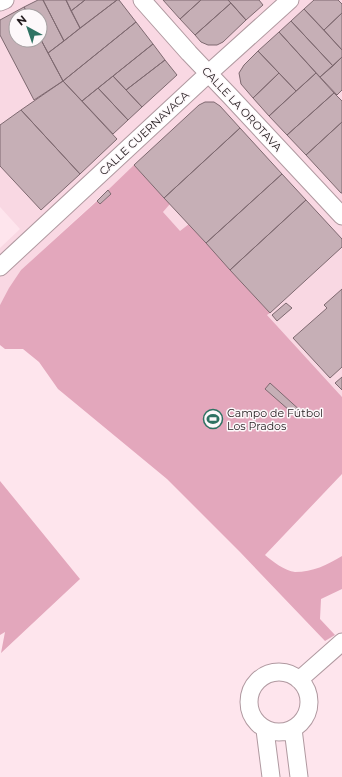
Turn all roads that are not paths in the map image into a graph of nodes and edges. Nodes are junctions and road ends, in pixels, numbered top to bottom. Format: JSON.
{"nodes":[{"id":1,"x":5,"y":0,"type":"edge"},
{"id":2,"x":142,"y":0,"type":"edge"},
{"id":3,"x":290,"y":0,"type":"edge"},
{"id":4,"x":0,"y":2,"type":"edge"},
{"id":5,"x":208,"y":73,"type":"junction"},
{"id":6,"x":342,"y":216,"type":"edge"},
{"id":7,"x":0,"y":267,"type":"edge"},
{"id":8,"x":342,"y":642,"type":"edge"},
{"id":9,"x":299,"y":680,"type":"junction"},
{"id":10,"x":294,"y":729,"type":"junction"},
{"id":11,"x":265,"y":730,"type":"junction"},
{"id":12,"x":271,"y":777,"type":"edge"},
{"id":13,"x":299,"y":777,"type":"edge"}],
"edges":[{"from":1,"to":4,"type":"street"},
{"from":2,"to":5,"type":"street","name":"CALLE LA OROTAVA"},
{"from":3,"to":5,"type":"street","name":"CALLE CUERNAVACA"},
{"from":5,"to":6,"type":"street","name":"CALLE LA OROTAVA"},
{"from":5,"to":7,"type":"street","name":"CALLE CUERNAVACA"},
{"from":8,"to":9,"type":"street"},
{"from":9,"to":10,"type":"street"},
{"from":9,"to":11,"type":"street"},
{"from":10,"to":11,"type":"street"},
{"from":10,"to":13,"type":"street"},
{"from":11,"to":12,"type":"street"}]}
